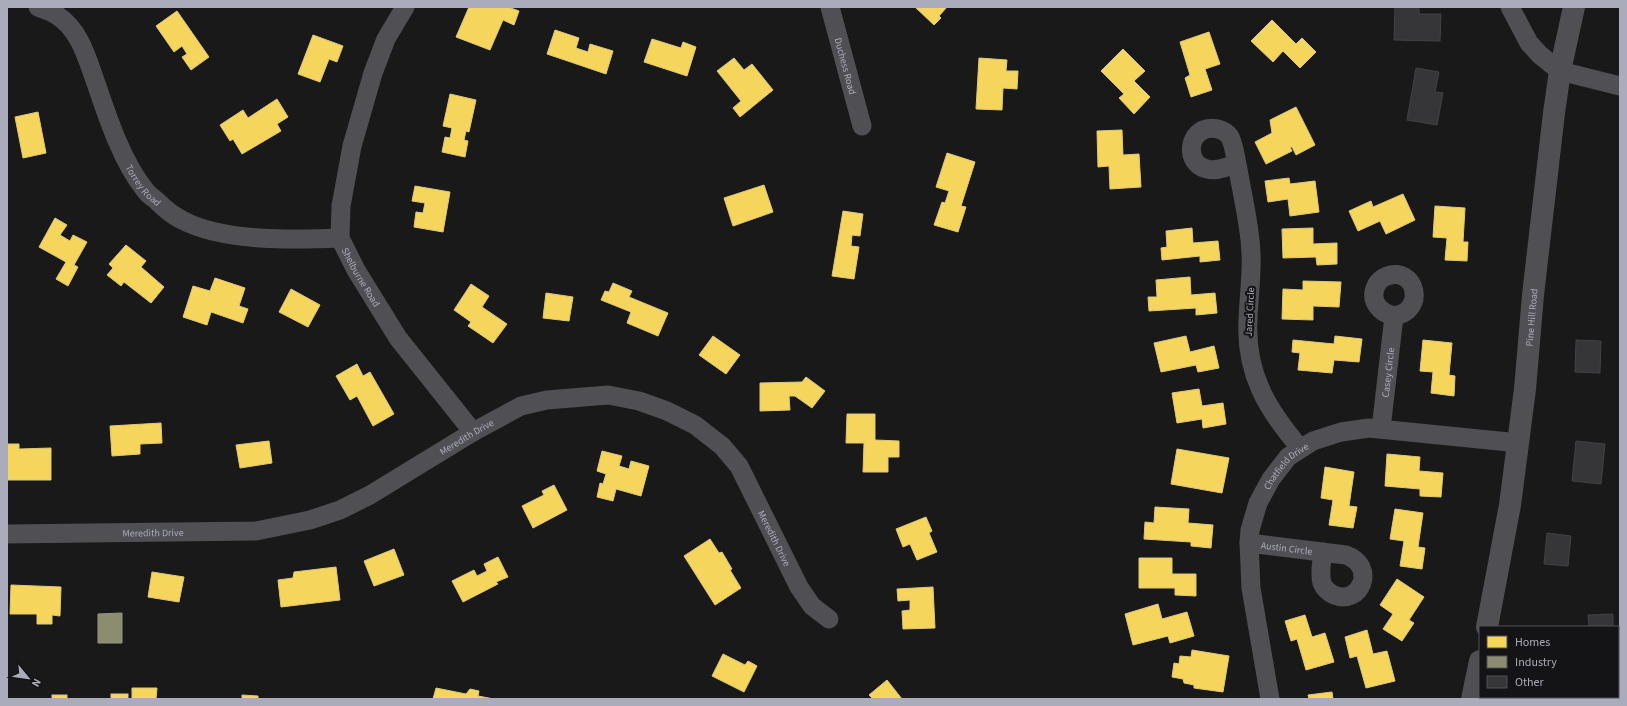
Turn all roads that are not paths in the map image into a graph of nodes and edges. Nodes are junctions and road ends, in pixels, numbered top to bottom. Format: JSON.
{"nodes":[{"id":1,"x":38,"y":7,"type":"edge"},
{"id":2,"x":405,"y":7,"type":"edge"},
{"id":3,"x":830,"y":7,"type":"edge"},
{"id":4,"x":1510,"y":7,"type":"edge"},
{"id":5,"x":1574,"y":7,"type":"edge"},
{"id":6,"x":1560,"y":71,"type":"junction"},
{"id":7,"x":1620,"y":86,"type":"edge"},
{"id":8,"x":862,"y":126,"type":"dead end"},
{"id":9,"x":1237,"y":164,"type":"dead end"},
{"id":10,"x":340,"y":238,"type":"junction"},
{"id":11,"x":1394,"y":316,"type":"dead end"},
{"id":12,"x":1381,"y":429,"type":"junction"},
{"id":13,"x":473,"y":432,"type":"junction"},
{"id":14,"x":1519,"y":443,"type":"junction"},
{"id":15,"x":1300,"y":448,"type":"junction"},
{"id":16,"x":7,"y":534,"type":"edge"},
{"id":17,"x":1249,"y":543,"type":"junction"},
{"id":18,"x":1323,"y":552,"type":"dead end"},
{"id":19,"x":829,"y":619,"type":"dead end"},
{"id":20,"x":1487,"y":626,"type":"edge"},
{"id":21,"x":1479,"y":666,"type":"edge"},
{"id":22,"x":1270,"y":699,"type":"edge"},
{"id":23,"x":1472,"y":699,"type":"edge"}],
"edges":[{"from":1,"to":10,"type":"street","name":"Torrey Road"},
{"from":2,"to":10,"type":"street","name":"Shelburne Road"},
{"from":3,"to":8,"type":"street","name":"Duchess Road"},
{"from":4,"to":6,"type":"street"},
{"from":5,"to":6,"type":"street","name":"Pine Hill Road"},
{"from":6,"to":7,"type":"street"},
{"from":6,"to":14,"type":"street","name":"Pine Hill Road"},
{"from":9,"to":15,"type":"street","name":"Jared Circle"},
{"from":10,"to":13,"type":"street","name":"Shelburne Road"},
{"from":11,"to":12,"type":"street","name":"Casey Circle"},
{"from":12,"to":14,"type":"street","name":"Chatfield Drive"},
{"from":12,"to":15,"type":"street","name":"Chatfield Drive"},
{"from":13,"to":16,"type":"street","name":"Meredith Drive"},
{"from":13,"to":19,"type":"street","name":"Meredith Drive"},
{"from":14,"to":20,"type":"street","name":"Pine Hill Road"},
{"from":15,"to":17,"type":"street","name":"Chatfield Drive"},
{"from":17,"to":18,"type":"street","name":"Austin Circle"},
{"from":17,"to":22,"type":"street","name":"Chatfield Drive"},
{"from":21,"to":23,"type":"street"}]}
